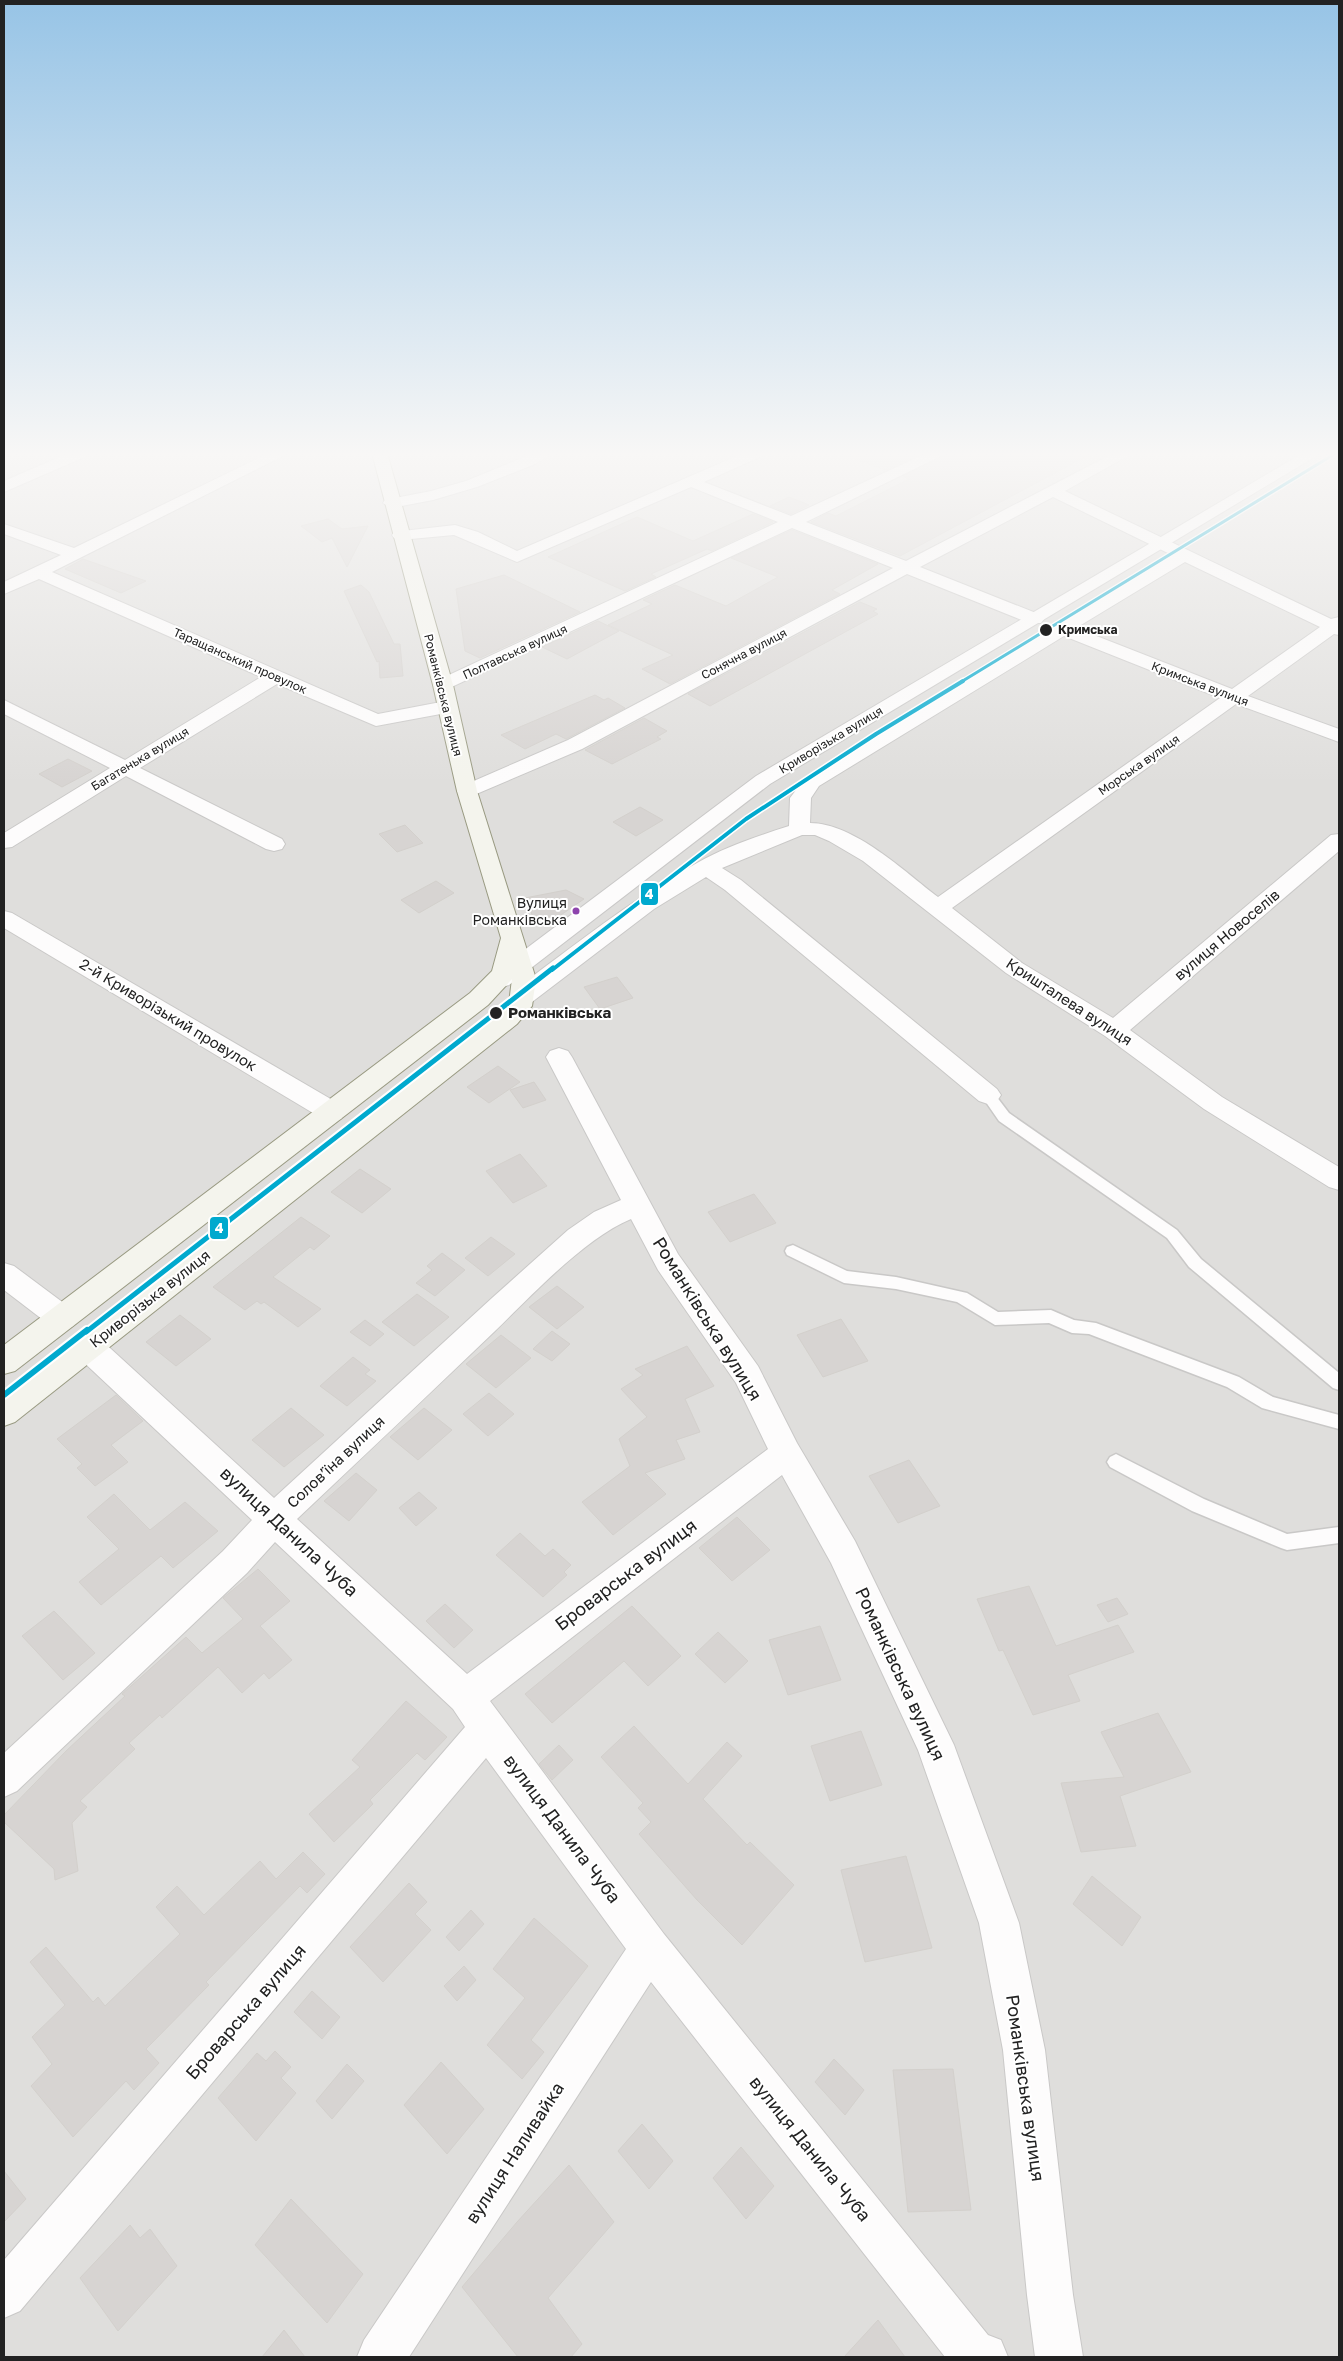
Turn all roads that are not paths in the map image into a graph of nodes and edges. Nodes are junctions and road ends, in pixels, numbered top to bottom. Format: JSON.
{"nodes":[{"id":1,"x":56,"y":563,"type":"edge"},
{"id":2,"x":408,"y":563,"type":"edge"},
{"id":3,"x":708,"y":563,"type":"edge"},
{"id":4,"x":895,"y":563,"type":"edge"},
{"id":5,"x":912,"y":563,"type":"edge"},
{"id":6,"x":1130,"y":563,"type":"edge"},
{"id":7,"x":1171,"y":563,"type":"edge"},
{"id":8,"x":1202,"y":563,"type":"edge"},
{"id":9,"x":905,"y":567,"type":"junction"},
{"id":10,"x":38,"y":572,"type":"junction"},
{"id":11,"x":4,"y":589,"type":"edge"},
{"id":12,"x":1036,"y":619,"type":"junction"},
{"id":13,"x":1337,"y":626,"type":"edge"},
{"id":14,"x":1062,"y":629,"type":"junction"},
{"id":15,"x":276,"y":676,"type":"junction"},
{"id":16,"x":443,"y":685,"type":"junction"},
{"id":17,"x":1234,"y":697,"type":"junction"},
{"id":18,"x":4,"y":706,"type":"edge"},
{"id":19,"x":446,"y":707,"type":"junction"},
{"id":20,"x":1339,"y":736,"type":"edge"},
{"id":21,"x":126,"y":768,"type":"junction"},
{"id":22,"x":466,"y":791,"type":"junction"},
{"id":23,"x":800,"y":829,"type":"junction"},
{"id":24,"x":1339,"y":840,"type":"edge"},
{"id":25,"x":4,"y":842,"type":"edge"},
{"id":26,"x":274,"y":844,"type":"dead end"},
{"id":27,"x":706,"y":867,"type":"junction"},
{"id":28,"x":938,"y":908,"type":"junction"},
{"id":29,"x":4,"y":918,"type":"edge"},
{"id":30,"x":512,"y":935,"type":"junction"},
{"id":31,"x":520,"y":964,"type":"junction"},
{"id":32,"x":499,"y":981,"type":"junction"},
{"id":33,"x":524,"y":996,"type":"junction"},
{"id":34,"x":1114,"y":1030,"type":"junction"},
{"id":35,"x":559,"y":1057,"type":"dead end"},
{"id":36,"x":988,"y":1095,"type":"joint"},
{"id":37,"x":332,"y":1112,"type":"junction"},
{"id":38,"x":1337,"y":1174,"type":"edge"},
{"id":39,"x":638,"y":1205,"type":"junction"},
{"id":40,"x":793,"y":1251,"type":"dead end"},
{"id":41,"x":4,"y":1274,"type":"edge"},
{"id":42,"x":62,"y":1318,"type":"junction"},
{"id":43,"x":88,"y":1347,"type":"junction"},
{"id":44,"x":4,"y":1362,"type":"edge"},
{"id":45,"x":1339,"y":1383,"type":"edge"},
{"id":46,"x":4,"y":1413,"type":"edge"},
{"id":47,"x":1339,"y":1422,"type":"edge"},
{"id":48,"x":786,"y":1453,"type":"junction"},
{"id":49,"x":1116,"y":1462,"type":"dead end"},
{"id":50,"x":275,"y":1519,"type":"junction"},
{"id":51,"x":1339,"y":1535,"type":"edge"},
{"id":52,"x":477,"y":1713,"type":"junction"},
{"id":53,"x":4,"y":1778,"type":"edge"},
{"id":54,"x":650,"y":1948,"type":"junction"},
{"id":55,"x":4,"y":2295,"type":"edge"},
{"id":56,"x":381,"y":2357,"type":"edge"},
{"id":57,"x":984,"y":2357,"type":"edge"},
{"id":58,"x":1059,"y":2357,"type":"edge"}],
"edges":[{"from":1,"to":10,"type":"street"},
{"from":2,"to":16,"type":"main road","name":"Романківська вулиця"},
{"from":3,"to":16,"type":"street","name":"Полтавська вулиця"},
{"from":4,"to":9,"type":"street"},
{"from":5,"to":9,"type":"street","name":"Сонячна вулиця"},
{"from":6,"to":12,"type":"street","name":"Криворізька вулиця"},
{"from":7,"to":14,"type":"street"},
{"from":8,"to":13,"type":"street"},
{"from":9,"to":12,"type":"street"},
{"from":9,"to":22,"type":"street","name":"Сонячна вулиця"},
{"from":10,"to":11,"type":"street"},
{"from":10,"to":15,"type":"street","name":"Таращанський провулок"},
{"from":12,"to":31,"type":"street","name":"Криворізька вулиця"},
{"from":13,"to":17,"type":"street","name":"Морська вулиця"},
{"from":14,"to":17,"type":"street","name":"Кримська вулиця"},
{"from":14,"to":23,"type":"street"},
{"from":15,"to":19,"type":"street","name":"Таращанський провулок"},
{"from":15,"to":21,"type":"street","name":"Багатенька вулиця"},
{"from":16,"to":19,"type":"main road","name":"Романківська вулиця"},
{"from":17,"to":20,"type":"street","name":"Кримська вулиця"},
{"from":17,"to":28,"type":"street","name":"Морська вулиця"},
{"from":18,"to":21,"type":"street"},
{"from":19,"to":22,"type":"main road","name":"Романківська вулиця"},
{"from":21,"to":25,"type":"street","name":"Багатенька вулиця"},
{"from":21,"to":26,"type":"street"},
{"from":22,"to":30,"type":"main road","name":"Романківська вулиця"},
{"from":23,"to":27,"type":"street"},
{"from":23,"to":28,"type":"street","name":"Кришталева вулиця"},
{"from":24,"to":34,"type":"street","name":"вулиця Новоселів"},
{"from":27,"to":33,"type":"street"},
{"from":27,"to":36,"type":"street"},
{"from":28,"to":34,"type":"street","name":"Кришталева вулиця"},
{"from":29,"to":37,"type":"street","name":"2-й Криворізький провулок"},
{"from":30,"to":31,"type":"main road"},
{"from":30,"to":32,"type":"main road","name":"Криворізька вулиця"},
{"from":31,"to":32,"type":"street","name":"Криворізька вулиця"},
{"from":31,"to":33,"type":"main road"},
{"from":32,"to":37,"type":"main road","name":"Криворізька вулиця"},
{"from":33,"to":43,"type":"main road","name":"Криворізька вулиця"},
{"from":34,"to":38,"type":"street","name":"Кришталева вулиця"},
{"from":35,"to":39,"type":"street","name":"Романківська вулиця"},
{"from":36,"to":45,"type":"lane"},
{"from":37,"to":42,"type":"main road","name":"Криворізька вулиця"},
{"from":39,"to":48,"type":"street","name":"Романківська вулиця"},
{"from":39,"to":50,"type":"street","name":"Соловʼїна вулиця"},
{"from":40,"to":47,"type":"lane"},
{"from":41,"to":42,"type":"street"},
{"from":42,"to":44,"type":"main road","name":"Криворізька вулиця"},
{"from":43,"to":46,"type":"main road","name":"Криворізька вулиця"},
{"from":43,"to":50,"type":"street","name":"вулиця Данила Чуба"},
{"from":48,"to":52,"type":"street","name":"Броварська вулиця"},
{"from":48,"to":58,"type":"street","name":"Романківська вулиця"},
{"from":49,"to":51,"type":"lane"},
{"from":50,"to":52,"type":"street","name":"вулиця Данила Чуба"},
{"from":50,"to":53,"type":"street","name":"Соловʼїна вулиця"},
{"from":52,"to":54,"type":"street","name":"вулиця Данила Чуба"},
{"from":52,"to":55,"type":"street","name":"Броварська вулиця"},
{"from":54,"to":56,"type":"street","name":"вулиця Наливайка"},
{"from":54,"to":57,"type":"street","name":"вулиця Данила Чуба"}]}
